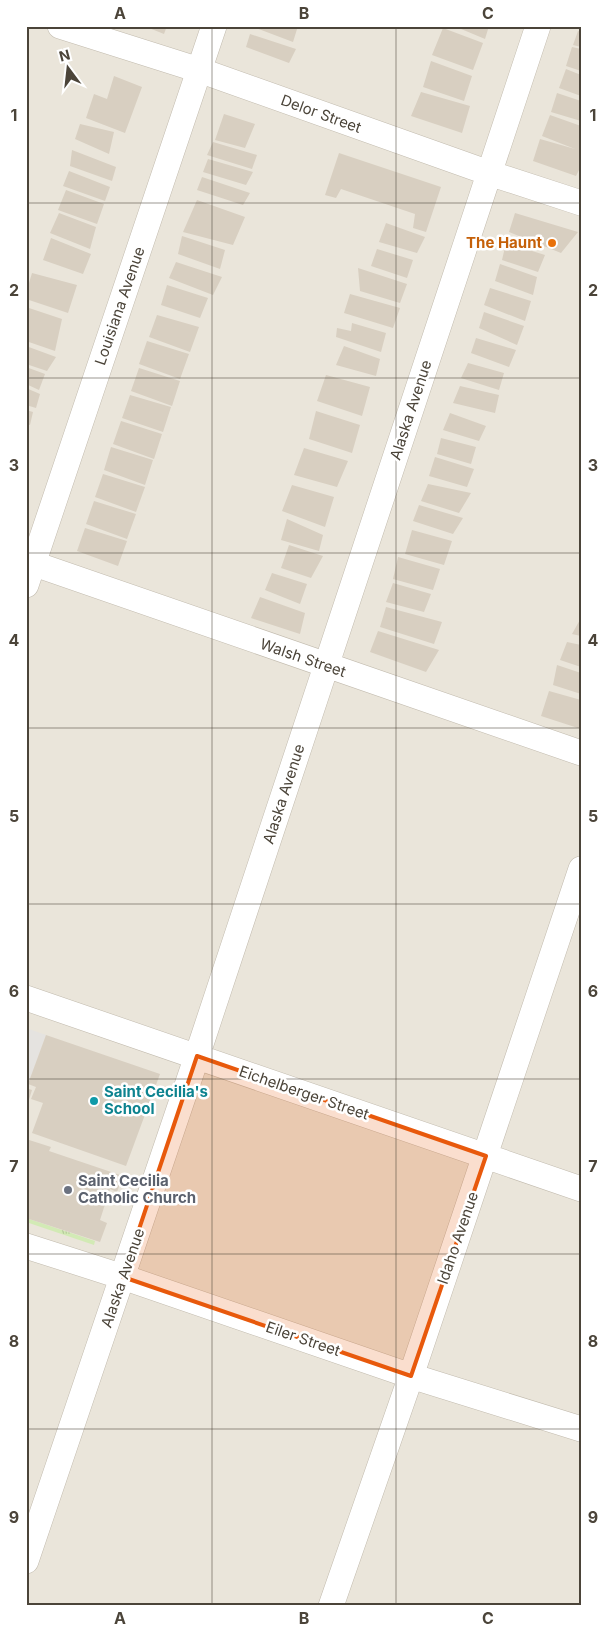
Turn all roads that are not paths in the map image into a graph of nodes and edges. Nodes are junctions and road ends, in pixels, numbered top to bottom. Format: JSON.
{"nodes":[{"id":1,"x":60,"y":26,"type":"edge"},
{"id":2,"x":214,"y":26,"type":"edge"},
{"id":3,"x":538,"y":26,"type":"edge"},
{"id":4,"x":199,"y":70,"type":"junction"},
{"id":5,"x":488,"y":173,"type":"junction"},
{"id":6,"x":581,"y":203,"type":"edge"},
{"id":7,"x":29,"y":570,"type":"edge"},
{"id":8,"x":327,"y":666,"type":"junction"},
{"id":9,"x":581,"y":753,"type":"edge"},
{"id":10,"x":581,"y":869,"type":"edge"},
{"id":11,"x":26,"y":998,"type":"edge"},
{"id":12,"x":197,"y":1056,"type":"junction"},
{"id":13,"x":486,"y":1156,"type":"junction"},
{"id":14,"x":581,"y":1189,"type":"edge"},
{"id":15,"x":26,"y":1246,"type":"edge"},
{"id":16,"x":123,"y":1277,"type":"junction"},
{"id":17,"x":411,"y":1376,"type":"junction"},
{"id":18,"x":581,"y":1429,"type":"edge"},
{"id":19,"x":26,"y":1561,"type":"edge"},
{"id":20,"x":331,"y":1606,"type":"edge"}],
"edges":[{"from":1,"to":4,"type":"street","name":"Delor Street"},
{"from":2,"to":4,"type":"street","name":"Louisiana Avenue"},
{"from":3,"to":5,"type":"street","name":"Alaska Avenue"},
{"from":4,"to":5,"type":"street","name":"Delor Street"},
{"from":4,"to":7,"type":"street","name":"Louisiana Avenue"},
{"from":5,"to":6,"type":"street","name":"Delor Street"},
{"from":5,"to":8,"type":"street","name":"Alaska Avenue"},
{"from":7,"to":8,"type":"street","name":"Walsh Street"},
{"from":8,"to":9,"type":"street","name":"Walsh Street"},
{"from":8,"to":12,"type":"street","name":"Alaska Avenue"},
{"from":10,"to":13,"type":"street","name":"Idaho Avenue"},
{"from":11,"to":12,"type":"street","name":"Eichelberger Street"},
{"from":12,"to":13,"type":"street","name":"Eichelberger Street"},
{"from":12,"to":16,"type":"street","name":"Alaska Avenue"},
{"from":13,"to":14,"type":"street","name":"Eichelberger Street"},
{"from":13,"to":17,"type":"street","name":"Idaho Avenue"},
{"from":15,"to":16,"type":"street","name":"Eiler Street"},
{"from":16,"to":17,"type":"street","name":"Eiler Street"},
{"from":16,"to":19,"type":"street","name":"Alaska Avenue"},
{"from":17,"to":18,"type":"street","name":"Eiler Street"},
{"from":17,"to":20,"type":"street","name":"Idaho Avenue"}]}
